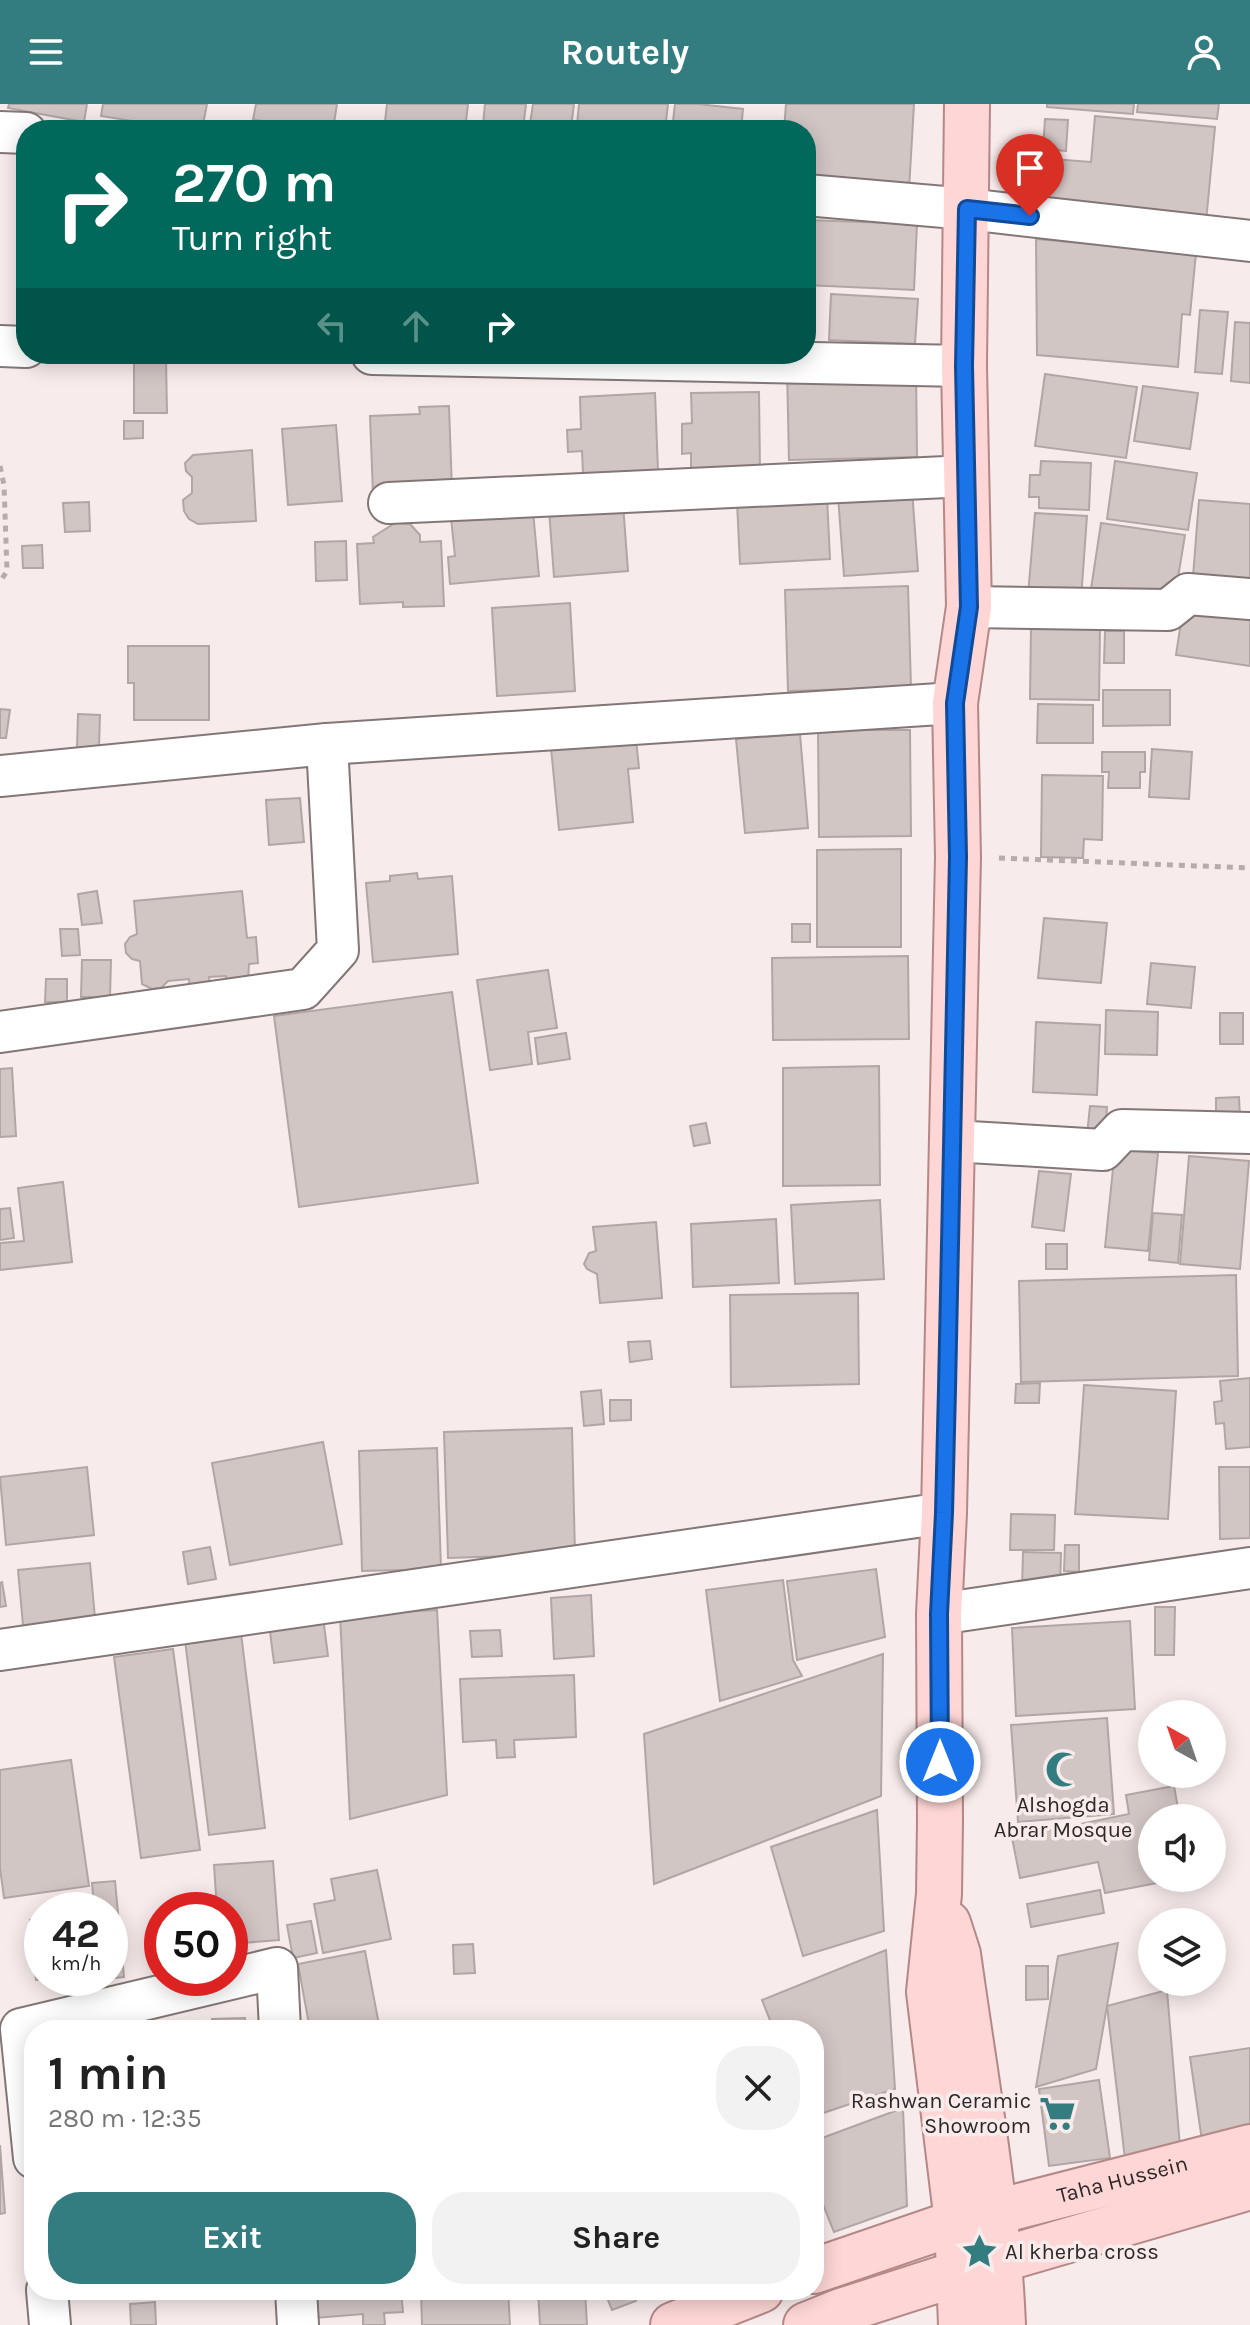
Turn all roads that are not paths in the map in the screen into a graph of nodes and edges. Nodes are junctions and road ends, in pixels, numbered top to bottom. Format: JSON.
{"nodes":[{"id":1,"x":967,"y":104,"type":"edge"},
{"id":2,"x":816,"y":196,"type":"edge"},
{"id":3,"x":967,"y":209,"type":"junction"},
{"id":4,"x":1250,"y":241,"type":"edge"},
{"id":5,"x":816,"y":363,"type":"edge"},
{"id":6,"x":964,"y":366,"type":"junction"},
{"id":7,"x":968,"y":476,"type":"junction"},
{"id":8,"x":389,"y":503,"type":"dead end"},
{"id":9,"x":1250,"y":599,"type":"edge"},
{"id":10,"x":969,"y":607,"type":"junction"},
{"id":11,"x":955,"y":703,"type":"junction"},
{"id":12,"x":327,"y":744,"type":"junction"},
{"id":13,"x":0,"y":776,"type":"edge"},
{"id":14,"x":0,"y":1032,"type":"edge"},
{"id":15,"x":1250,"y":1133,"type":"edge"},
{"id":16,"x":953,"y":1141,"type":"junction"},
{"id":17,"x":944,"y":1513,"type":"junction"},
{"id":18,"x":1250,"y":1568,"type":"edge"},
{"id":19,"x":939,"y":1614,"type":"junction"},
{"id":20,"x":0,"y":1650,"type":"edge"},
{"id":21,"x":59,"y":2020,"type":"edge"},
{"id":22,"x":280,"y":2020,"type":"edge"},
{"id":23,"x":24,"y":2028,"type":"edge"},
{"id":24,"x":24,"y":2059,"type":"edge"},
{"id":25,"x":1250,"y":2147,"type":"edge"},
{"id":26,"x":1250,"y":2187,"type":"edge"},
{"id":27,"x":976,"y":2217,"type":"junction"},
{"id":28,"x":1000,"y":2260,"type":"junction"},
{"id":29,"x":824,"y":2268,"type":"edge"},
{"id":30,"x":959,"y":2274,"type":"junction"},
{"id":31,"x":48,"y":2300,"type":"edge"},
{"id":32,"x":297,"y":2300,"type":"edge"},
{"id":33,"x":736,"y":2300,"type":"edge"},
{"id":34,"x":50,"y":2325,"type":"edge"},
{"id":35,"x":298,"y":2325,"type":"edge"},
{"id":36,"x":673,"y":2325,"type":"edge"},
{"id":37,"x":806,"y":2325,"type":"edge"},
{"id":38,"x":961,"y":2325,"type":"edge"},
{"id":39,"x":1003,"y":2325,"type":"edge"}],
"edges":[{"from":1,"to":3,"type":"main road"},
{"from":2,"to":3,"type":"street"},
{"from":3,"to":4,"type":"street"},
{"from":3,"to":6,"type":"main road"},
{"from":5,"to":6,"type":"street"},
{"from":6,"to":7,"type":"main road"},
{"from":7,"to":8,"type":"street"},
{"from":7,"to":10,"type":"main road"},
{"from":9,"to":10,"type":"street"},
{"from":10,"to":11,"type":"main road"},
{"from":11,"to":12,"type":"street"},
{"from":11,"to":16,"type":"main road"},
{"from":12,"to":13,"type":"street"},
{"from":12,"to":14,"type":"street"},
{"from":15,"to":16,"type":"street"},
{"from":16,"to":17,"type":"main road"},
{"from":17,"to":19,"type":"main road"},
{"from":17,"to":20,"type":"street"},
{"from":18,"to":19,"type":"street"},
{"from":19,"to":27,"type":"main road"},
{"from":21,"to":22,"type":"street"},
{"from":23,"to":24,"type":"street"},
{"from":25,"to":27,"type":"main road","name":"Taha Hussein"},
{"from":26,"to":28,"type":"main road","name":"Taha Hussein"},
{"from":27,"to":28,"type":"main road"},
{"from":27,"to":29,"type":"main road","name":"Taha Hussein"},
{"from":27,"to":30,"type":"main road"},
{"from":28,"to":30,"type":"main road","name":"Taha Hussein"},
{"from":28,"to":39,"type":"main road"},
{"from":30,"to":37,"type":"main road","name":"Taha Hussein"},
{"from":30,"to":38,"type":"main road"},
{"from":31,"to":34,"type":"street"},
{"from":32,"to":35,"type":"street"},
{"from":33,"to":36,"type":"main road"}]}
